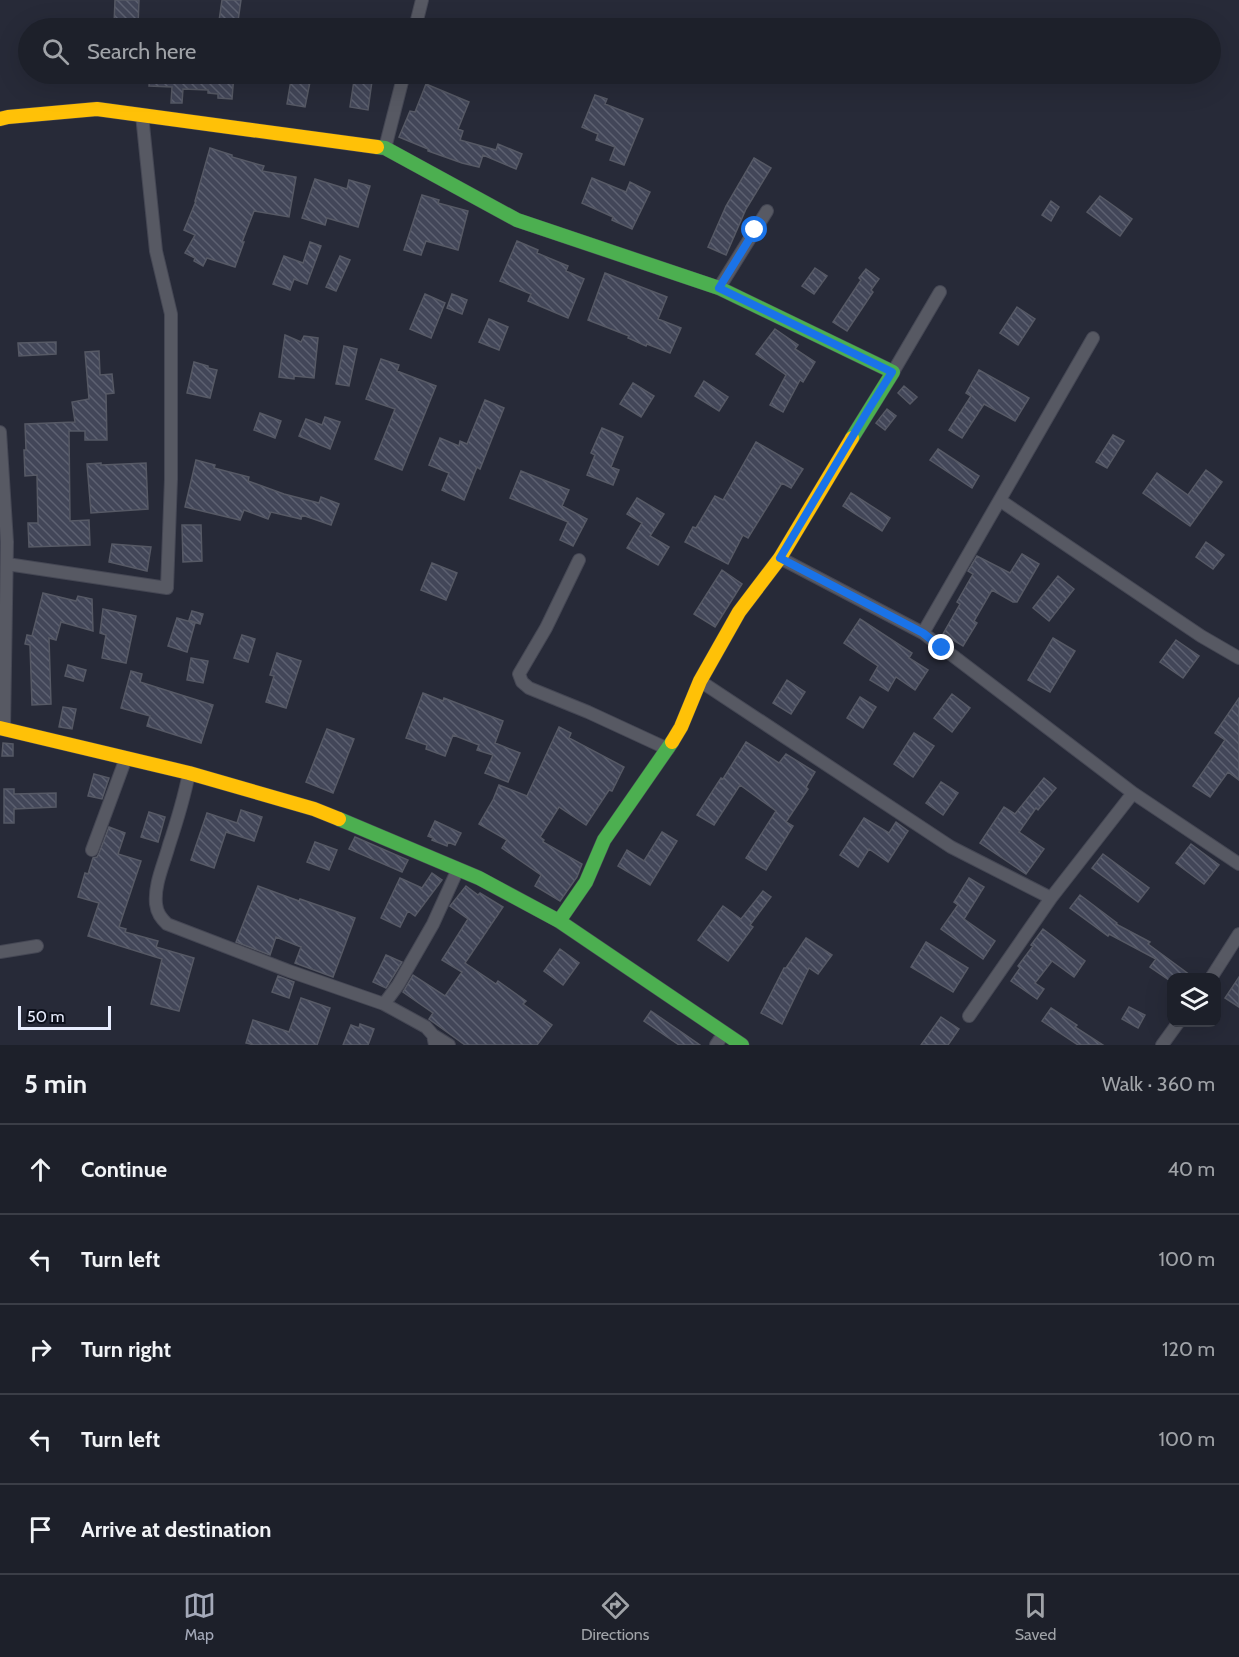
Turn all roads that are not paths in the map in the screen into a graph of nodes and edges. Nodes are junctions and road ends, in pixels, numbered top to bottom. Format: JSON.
{"nodes":[{"id":1,"x":422,"y":0,"type":"edge"},
{"id":2,"x":418,"y":18,"type":"edge"},
{"id":3,"x":401,"y":84,"type":"edge"},
{"id":4,"x":142,"y":115,"type":"junction"},
{"id":5,"x":0,"y":119,"type":"edge"},
{"id":6,"x":385,"y":148,"type":"junction"},
{"id":7,"x":766,"y":211,"type":"dead end"},
{"id":8,"x":719,"y":288,"type":"junction"},
{"id":9,"x":940,"y":292,"type":"dead end"},
{"id":10,"x":1093,"y":338,"type":"dead end"},
{"id":11,"x":892,"y":372,"type":"junction"},
{"id":12,"x":0,"y":432,"type":"edge"},
{"id":13,"x":1001,"y":501,"type":"junction"},
{"id":14,"x":780,"y":558,"type":"junction"},
{"id":15,"x":579,"y":560,"type":"dead end"},
{"id":16,"x":7,"y":564,"type":"junction"},
{"id":17,"x":923,"y":633,"type":"junction"},
{"id":18,"x":1239,"y":658,"type":"edge"},
{"id":19,"x":700,"y":681,"type":"junction"},
{"id":20,"x":2,"y":728,"type":"edge"},
{"id":21,"x":668,"y":749,"type":"junction"},
{"id":22,"x":126,"y":758,"type":"junction"},
{"id":23,"x":189,"y":773,"type":"junction"},
{"id":24,"x":1133,"y":793,"type":"junction"},
{"id":25,"x":92,"y":850,"type":"dead end"},
{"id":26,"x":1239,"y":864,"type":"edge"},
{"id":27,"x":458,"y":868,"type":"junction"},
{"id":28,"x":1051,"y":898,"type":"junction"},
{"id":29,"x":559,"y":921,"type":"junction"},
{"id":30,"x":1239,"y":934,"type":"edge"},
{"id":31,"x":37,"y":946,"type":"dead end"},
{"id":32,"x":0,"y":952,"type":"edge"},
{"id":33,"x":1214,"y":973,"type":"edge"},
{"id":34,"x":384,"y":1004,"type":"junction"},
{"id":35,"x":969,"y":1016,"type":"dead end"},
{"id":36,"x":1176,"y":1027,"type":"edge"},
{"id":37,"x":724,"y":1033,"type":"junction"},
{"id":38,"x":434,"y":1040,"type":"edge"},
{"id":39,"x":1167,"y":1043,"type":"edge"},
{"id":40,"x":449,"y":1045,"type":"edge"},
{"id":41,"x":716,"y":1045,"type":"edge"},
{"id":42,"x":742,"y":1045,"type":"edge"}],
"edges":[{"from":1,"to":2,"type":"street"},
{"from":3,"to":6,"type":"street"},
{"from":4,"to":5,"type":"street"},
{"from":4,"to":6,"type":"street"},
{"from":4,"to":16,"type":"street"},
{"from":6,"to":8,"type":"street"},
{"from":7,"to":8,"type":"street"},
{"from":8,"to":11,"type":"street"},
{"from":9,"to":11,"type":"street"},
{"from":10,"to":13,"type":"street"},
{"from":11,"to":14,"type":"street"},
{"from":12,"to":16,"type":"street"},
{"from":13,"to":17,"type":"street"},
{"from":13,"to":18,"type":"street"},
{"from":14,"to":17,"type":"street"},
{"from":14,"to":19,"type":"street"},
{"from":15,"to":21,"type":"street"},
{"from":16,"to":20,"type":"street"},
{"from":17,"to":24,"type":"street"},
{"from":19,"to":21,"type":"street"},
{"from":19,"to":28,"type":"street"},
{"from":20,"to":22,"type":"street"},
{"from":21,"to":29,"type":"street"},
{"from":22,"to":23,"type":"street"},
{"from":22,"to":25,"type":"street"},
{"from":23,"to":27,"type":"street"},
{"from":23,"to":34,"type":"street"},
{"from":24,"to":26,"type":"street"},
{"from":24,"to":28,"type":"street"},
{"from":27,"to":29,"type":"street"},
{"from":27,"to":34,"type":"street"},
{"from":28,"to":35,"type":"street"},
{"from":29,"to":37,"type":"street"},
{"from":30,"to":33,"type":"street"},
{"from":31,"to":32,"type":"street"},
{"from":34,"to":38,"type":"street"},
{"from":36,"to":39,"type":"street"},
{"from":37,"to":41,"type":"street"},
{"from":37,"to":42,"type":"street"},
{"from":38,"to":40,"type":"street"}]}
